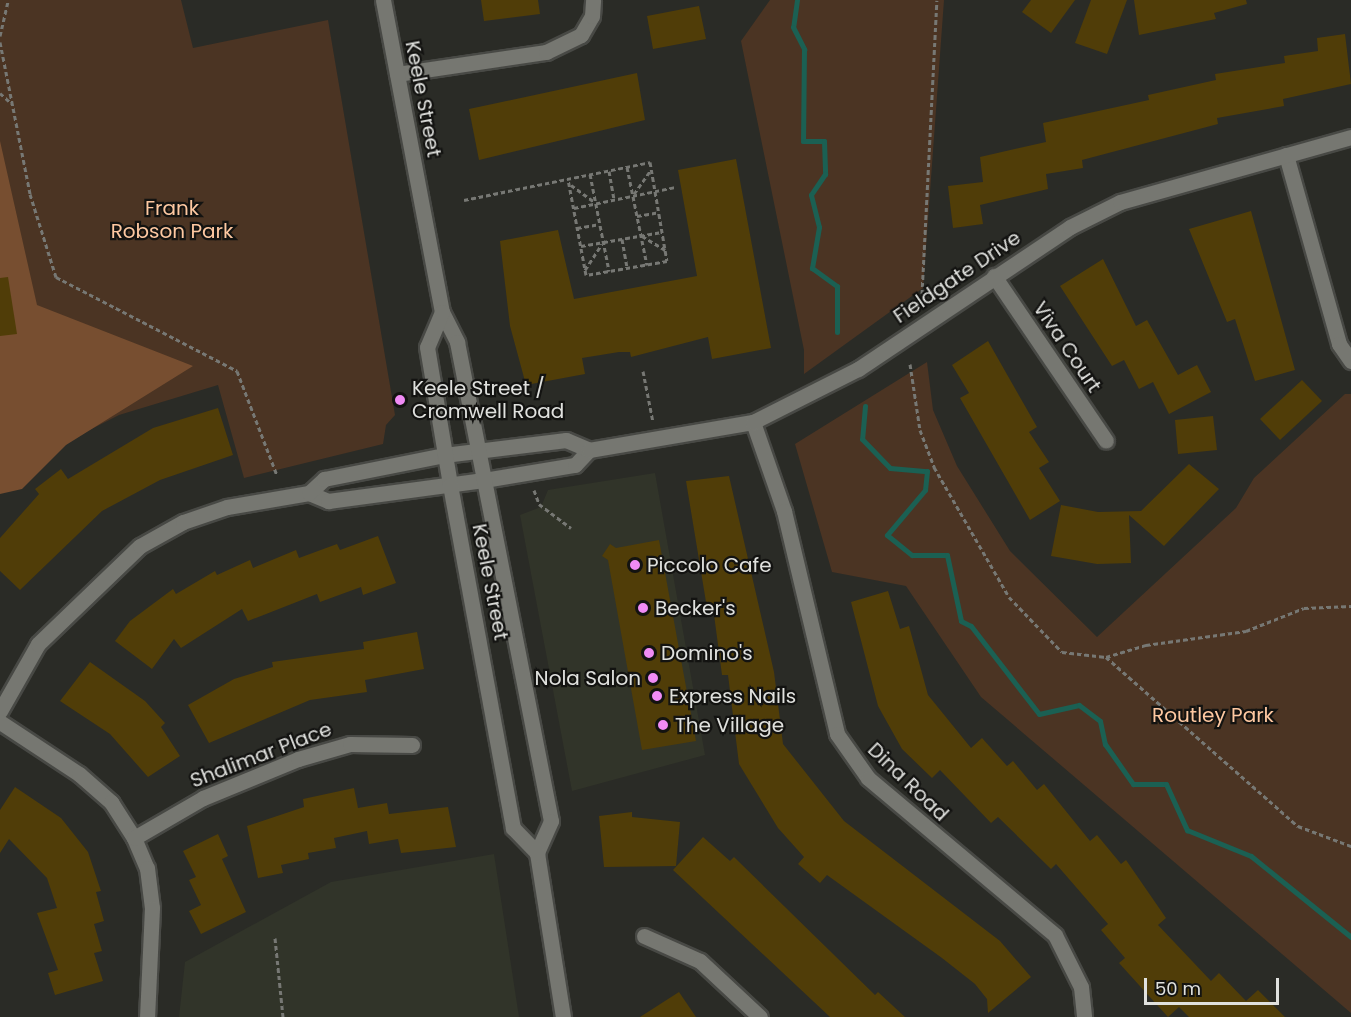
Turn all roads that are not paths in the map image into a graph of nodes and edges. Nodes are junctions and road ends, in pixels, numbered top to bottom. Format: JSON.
{"nodes":[{"id":1,"x":383,"y":0,"type":"edge"},
{"id":2,"x":593,"y":0,"type":"edge"},
{"id":3,"x":397,"y":75,"type":"junction"},
{"id":4,"x":1351,"y":137,"type":"edge"},
{"id":5,"x":1286,"y":155,"type":"junction"},
{"id":6,"x":994,"y":276,"type":"junction"},
{"id":7,"x":442,"y":312,"type":"junction"},
{"id":8,"x":1351,"y":361,"type":"edge"},
{"id":9,"x":753,"y":422,"type":"junction"},
{"id":10,"x":1106,"y":441,"type":"dead end"},
{"id":11,"x":478,"y":450,"type":"junction"},
{"id":12,"x":589,"y":450,"type":"junction"},
{"id":13,"x":444,"y":455,"type":"junction"},
{"id":14,"x":484,"y":480,"type":"junction"},
{"id":15,"x":450,"y":485,"type":"junction"},
{"id":16,"x":309,"y":493,"type":"junction"},
{"id":17,"x":0,"y":711,"type":"edge"},
{"id":18,"x":0,"y":722,"type":"edge"},
{"id":19,"x":412,"y":745,"type":"dead end"},
{"id":20,"x":134,"y":837,"type":"junction"},
{"id":21,"x":537,"y":853,"type":"junction"},
{"id":22,"x":644,"y":936,"type":"dead end"},
{"id":23,"x":147,"y":1017,"type":"edge"},
{"id":24,"x":563,"y":1017,"type":"edge"},
{"id":25,"x":760,"y":1017,"type":"edge"},
{"id":26,"x":1084,"y":1017,"type":"edge"}],
"edges":[{"from":1,"to":3,"type":"street","name":"Keele Street"},
{"from":2,"to":3,"type":"street"},
{"from":3,"to":7,"type":"street","name":"Keele Street"},
{"from":4,"to":5,"type":"street","name":"Fieldgate Drive"},
{"from":5,"to":6,"type":"street","name":"Fieldgate Drive"},
{"from":5,"to":8,"type":"street"},
{"from":6,"to":9,"type":"street","name":"Fieldgate Drive"},
{"from":6,"to":10,"type":"street","name":"Viva Court"},
{"from":7,"to":11,"type":"street","name":"Keele Street"},
{"from":7,"to":13,"type":"street","name":"Keele Street"},
{"from":9,"to":12,"type":"street","name":"Fieldgate Drive"},
{"from":9,"to":26,"type":"street","name":"Dina Road"},
{"from":11,"to":12,"type":"street","name":"Fieldgate Drive"},
{"from":11,"to":13,"type":"street","name":"Fieldgate Drive"},
{"from":11,"to":14,"type":"street","name":"Keele Street"},
{"from":12,"to":14,"type":"street","name":"Fieldgate Drive"},
{"from":13,"to":15,"type":"street","name":"Keele Street"},
{"from":13,"to":16,"type":"street","name":"Fieldgate Drive"},
{"from":14,"to":15,"type":"street","name":"Fieldgate Drive"},
{"from":14,"to":21,"type":"street","name":"Keele Street"},
{"from":15,"to":16,"type":"street","name":"Fieldgate Drive"},
{"from":15,"to":21,"type":"street","name":"Keele Street"},
{"from":16,"to":17,"type":"street"},
{"from":18,"to":20,"type":"street"},
{"from":19,"to":20,"type":"street","name":"Shalimar Place"},
{"from":20,"to":23,"type":"street"},
{"from":21,"to":24,"type":"street"},
{"from":22,"to":25,"type":"street"}]}
